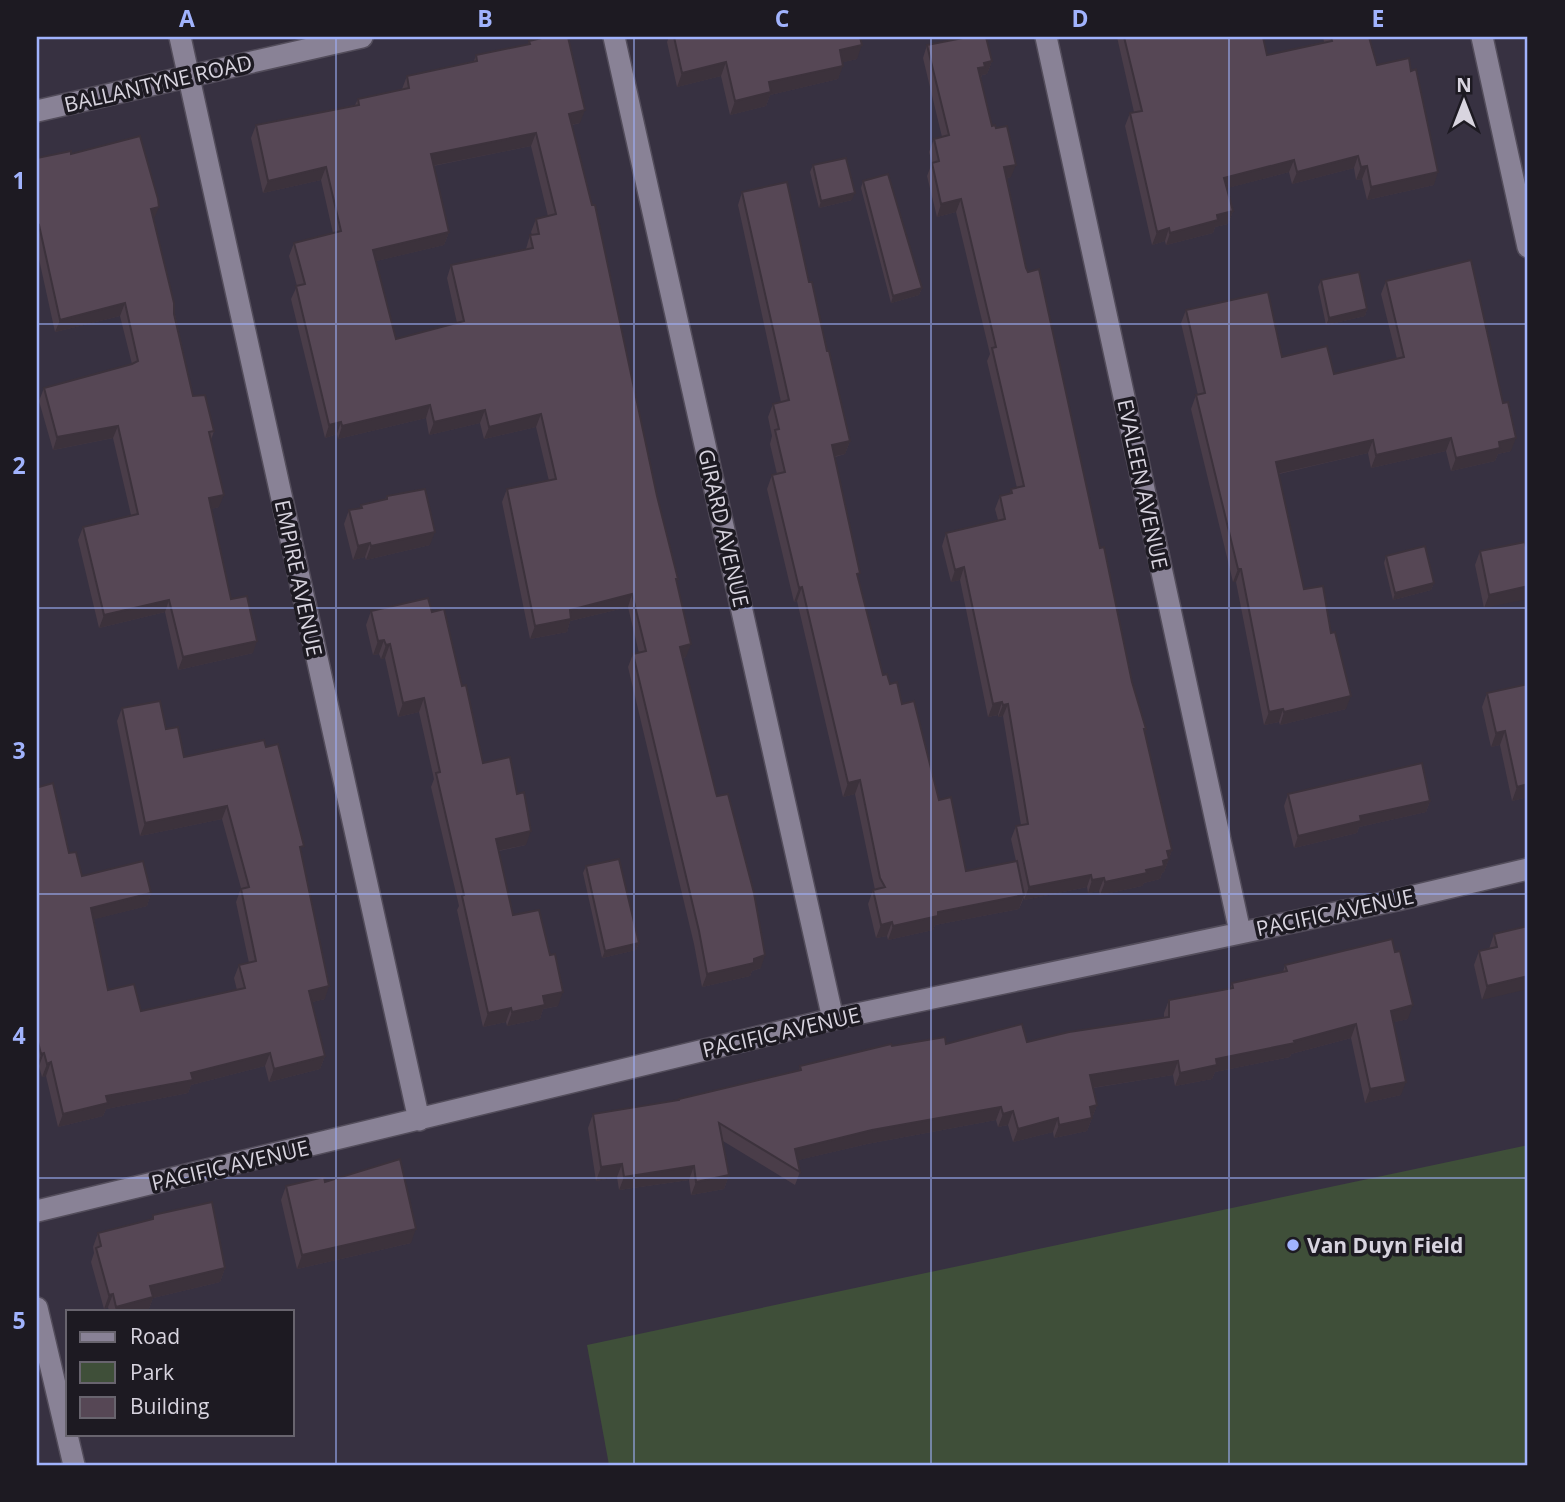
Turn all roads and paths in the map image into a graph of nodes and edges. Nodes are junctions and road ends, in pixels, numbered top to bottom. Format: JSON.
{"nodes":[{"id":1,"x":180,"y":37,"type":"edge"},
{"id":2,"x":362,"y":37,"type":"edge"},
{"id":3,"x":614,"y":37,"type":"edge"},
{"id":4,"x":1046,"y":37,"type":"edge"},
{"id":5,"x":1482,"y":37,"type":"edge"},
{"id":6,"x":188,"y":75,"type":"junction"},
{"id":7,"x":37,"y":111,"type":"edge"},
{"id":8,"x":1528,"y":247,"type":"edge"},
{"id":9,"x":1528,"y":869,"type":"edge"},
{"id":10,"x":1240,"y":932,"type":"junction"},
{"id":11,"x":834,"y":1019,"type":"junction"},
{"id":12,"x":419,"y":1120,"type":"junction"},
{"id":13,"x":37,"y":1211,"type":"edge"},
{"id":14,"x":37,"y":1308,"type":"edge"},
{"id":15,"x":66,"y":1428,"type":"edge"},
{"id":16,"x":68,"y":1436,"type":"edge"},
{"id":17,"x":75,"y":1465,"type":"edge"}],
"edges":[{"from":1,"to":6,"type":"street","name":"EMPIRE AVENUE"},
{"from":2,"to":6,"type":"street","name":"BALLANTYNE ROAD"},
{"from":3,"to":11,"type":"street","name":"GIRARD AVENUE"},
{"from":4,"to":10,"type":"street","name":"EVALEEN AVENUE"},
{"from":5,"to":8,"type":"street"},
{"from":6,"to":7,"type":"street","name":"BALLANTYNE ROAD"},
{"from":6,"to":12,"type":"street","name":"EMPIRE AVENUE"},
{"from":9,"to":10,"type":"street","name":"PACIFIC AVENUE"},
{"from":10,"to":11,"type":"street","name":"PACIFIC AVENUE"},
{"from":11,"to":12,"type":"street","name":"PACIFIC AVENUE"},
{"from":12,"to":13,"type":"street","name":"PACIFIC AVENUE"},
{"from":14,"to":15,"type":"street"},
{"from":16,"to":17,"type":"street"}]}
